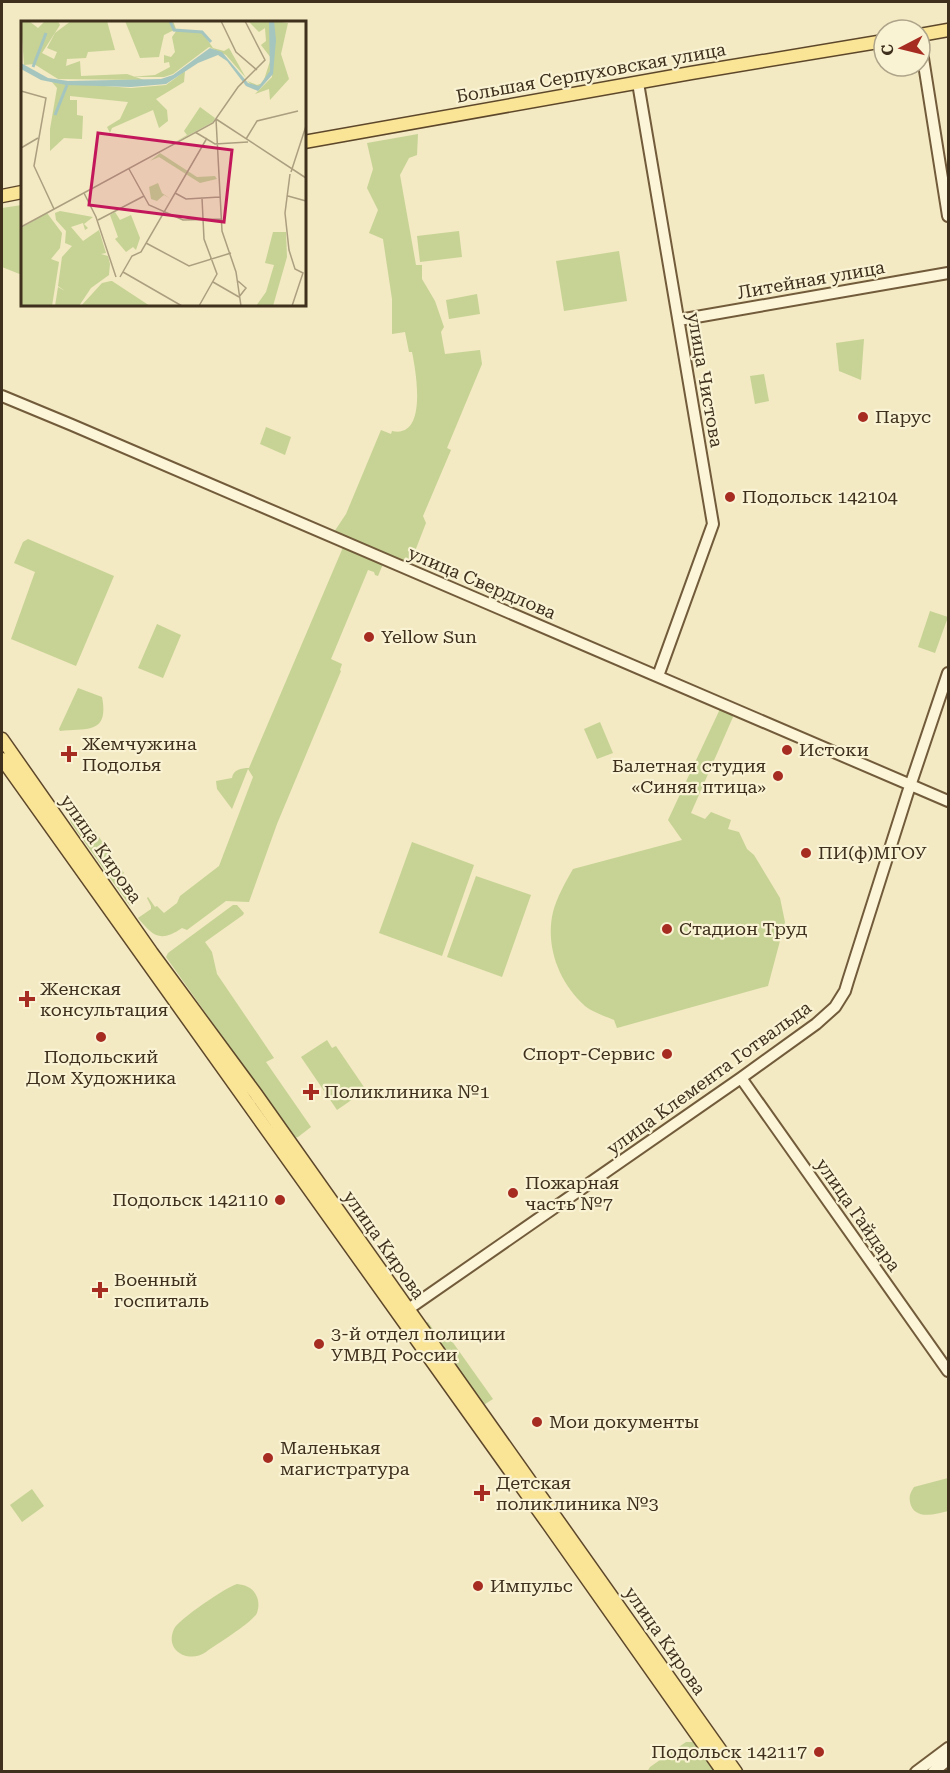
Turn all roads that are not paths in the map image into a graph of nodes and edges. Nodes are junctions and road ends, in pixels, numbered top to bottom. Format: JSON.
{"nodes":[{"id":1,"x":948,"y":30,"type":"edge"},
{"id":2,"x":932,"y":33,"type":"edge"},
{"id":3,"x":872,"y":43,"type":"edge"},
{"id":4,"x":926,"y":78,"type":"edge"},
{"id":5,"x":638,"y":83,"type":"junction"},
{"id":6,"x":306,"y":142,"type":"edge"},
{"id":7,"x":21,"y":192,"type":"edge"},
{"id":8,"x":2,"y":196,"type":"edge"},
{"id":9,"x":948,"y":216,"type":"edge"},
{"id":10,"x":948,"y":273,"type":"edge"},
{"id":11,"x":678,"y":320,"type":"junction"},
{"id":12,"x":2,"y":396,"type":"edge"},
{"id":13,"x":948,"y":673,"type":"edge"},
{"id":14,"x":658,"y":676,"type":"junction"},
{"id":15,"x":2,"y":740,"type":"edge"},
{"id":16,"x":2,"y":759,"type":"edge"},
{"id":17,"x":910,"y":784,"type":"junction"},
{"id":18,"x":33,"y":794,"type":"junction"},
{"id":19,"x":948,"y":801,"type":"edge"},
{"id":20,"x":741,"y":1078,"type":"junction"},
{"id":21,"x":408,"y":1310,"type":"junction"},
{"id":22,"x":948,"y":1371,"type":"edge"},
{"id":23,"x":948,"y":1748,"type":"edge"},
{"id":24,"x":948,"y":1760,"type":"edge"},
{"id":25,"x":925,"y":1770,"type":"edge"},
{"id":26,"x":723,"y":1772,"type":"edge"},
{"id":27,"x":736,"y":1772,"type":"edge"}],
"edges":[{"from":1,"to":2,"type":"main road"},
{"from":3,"to":5,"type":"main road","name":"Большая Серпуховская улица"},
{"from":4,"to":9,"type":"street"},
{"from":5,"to":6,"type":"main road","name":"Большая Серпуховская улица"},
{"from":5,"to":11,"type":"street","name":"улица Чистова"},
{"from":7,"to":8,"type":"main road"},
{"from":10,"to":11,"type":"street","name":"Литейная улица"},
{"from":11,"to":14,"type":"street","name":"улица Чистова"},
{"from":12,"to":14,"type":"street","name":"улица Свердлова"},
{"from":13,"to":17,"type":"street","name":"улица Клемента Готвальда"},
{"from":14,"to":17,"type":"street","name":"улица Свердлова"},
{"from":15,"to":18,"type":"main road","name":"улица Кирова"},
{"from":16,"to":18,"type":"main road","name":"улица Кирова"},
{"from":17,"to":19,"type":"street","name":"улица Свердлова"},
{"from":17,"to":20,"type":"street","name":"улица Клемента Готвальда"},
{"from":18,"to":21,"type":"main road","name":"улица Кирова"},
{"from":18,"to":26,"type":"main road","name":"улица Кирова"},
{"from":20,"to":21,"type":"street","name":"улица Клемента Готвальда"},
{"from":20,"to":22,"type":"street","name":"улица Гайдара"},
{"from":21,"to":27,"type":"main road","name":"улица Кирова"},
{"from":23,"to":25,"type":"street"},
{"from":24,"to":25,"type":"street"}]}
